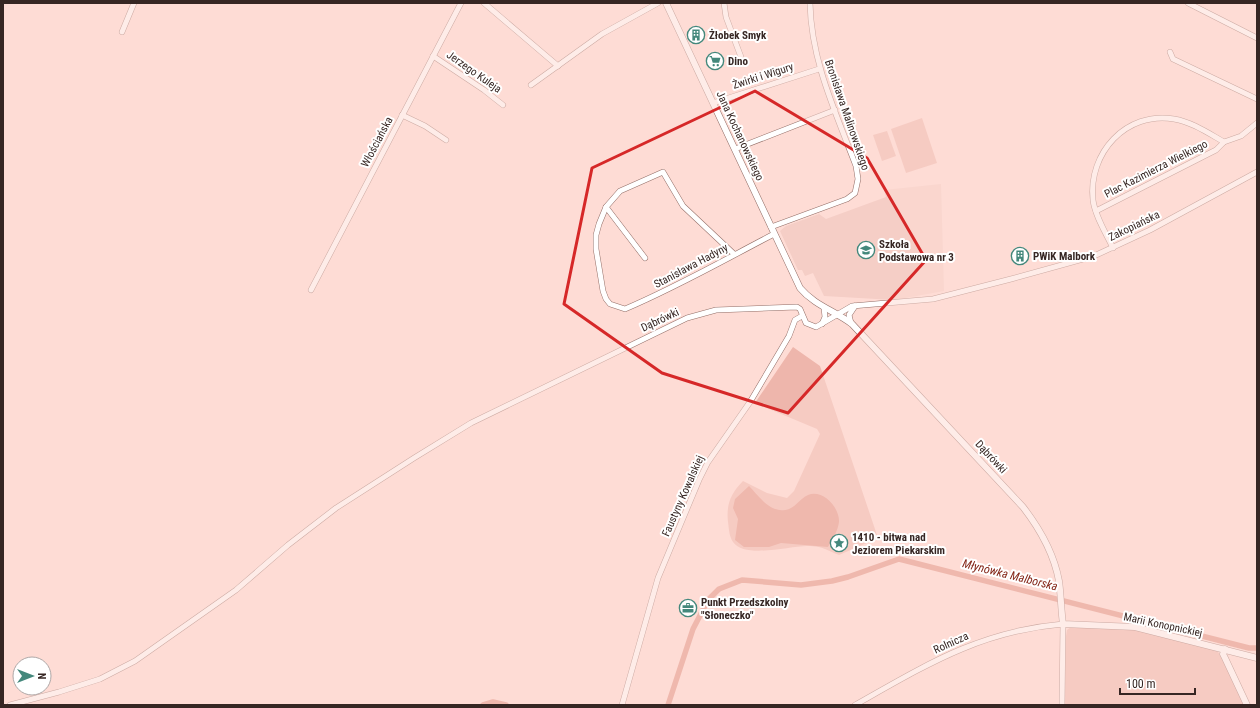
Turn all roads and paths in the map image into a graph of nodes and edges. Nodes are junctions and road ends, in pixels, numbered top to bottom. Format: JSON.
{"nodes":[{"id":1,"x":134,"y":3,"type":"edge"},
{"id":2,"x":461,"y":3,"type":"edge"},
{"id":3,"x":484,"y":3,"type":"edge"},
{"id":4,"x":658,"y":3,"type":"edge"},
{"id":5,"x":666,"y":3,"type":"edge"},
{"id":6,"x":724,"y":3,"type":"edge"},
{"id":7,"x":810,"y":3,"type":"edge"},
{"id":8,"x":1188,"y":3,"type":"edge"},
{"id":9,"x":122,"y":32,"type":"dead end"},
{"id":10,"x":1257,"y":38,"type":"edge"},
{"id":11,"x":1170,"y":52,"type":"dead end"},
{"id":12,"x":433,"y":56,"type":"junction"},
{"id":13,"x":741,"y":57,"type":"dead end"},
{"id":14,"x":558,"y":66,"type":"junction"},
{"id":15,"x":819,"y":69,"type":"junction"},
{"id":16,"x":531,"y":85,"type":"dead end"},
{"id":17,"x":1257,"y":99,"type":"edge"},
{"id":18,"x":713,"y":102,"type":"junction"},
{"id":19,"x":503,"y":105,"type":"dead end"},
{"id":20,"x":835,"y":110,"type":"junction"},
{"id":21,"x":402,"y":115,"type":"junction"},
{"id":22,"x":1257,"y":123,"type":"edge"},
{"id":23,"x":446,"y":140,"type":"dead end"},
{"id":24,"x":1224,"y":142,"type":"junction"},
{"id":25,"x":735,"y":149,"type":"junction"},
{"id":26,"x":1257,"y":172,"type":"edge"},
{"id":27,"x":606,"y":207,"type":"junction"},
{"id":28,"x":1096,"y":211,"type":"junction"},
{"id":29,"x":771,"y":227,"type":"junction"},
{"id":30,"x":774,"y":234,"type":"junction"},
{"id":31,"x":1113,"y":248,"type":"junction"},
{"id":32,"x":734,"y":254,"type":"junction"},
{"id":33,"x":644,"y":258,"type":"dead end"},
{"id":34,"x":311,"y":290,"type":"dead end"},
{"id":35,"x":855,"y":306,"type":"junction"},
{"id":36,"x":824,"y":308,"type":"junction"},
{"id":37,"x":838,"y":315,"type":"junction"},
{"id":38,"x":802,"y":316,"type":"junction"},
{"id":39,"x":822,"y":324,"type":"junction"},
{"id":40,"x":852,"y":324,"type":"junction"},
{"id":41,"x":1063,"y":624,"type":"junction"},
{"id":42,"x":1225,"y":649,"type":"junction"},
{"id":43,"x":1257,"y":658,"type":"edge"},
{"id":44,"x":10,"y":705,"type":"edge"},
{"id":45,"x":622,"y":705,"type":"edge"},
{"id":46,"x":855,"y":705,"type":"edge"},
{"id":47,"x":1062,"y":705,"type":"edge"},
{"id":48,"x":1248,"y":705,"type":"edge"}],
"edges":[{"from":1,"to":9,"type":"street"},
{"from":2,"to":12,"type":"street","name":"Włościańska"},
{"from":3,"to":14,"type":"street"},
{"from":4,"to":14,"type":"street"},
{"from":5,"to":18,"type":"street","name":"Jana Kochanowskiego"},
{"from":6,"to":13,"type":"street"},
{"from":7,"to":15,"type":"street","name":"Bronisława Malinowskiego"},
{"from":8,"to":10,"type":"street"},
{"from":11,"to":17,"type":"street"},
{"from":12,"to":19,"type":"street","name":"Jerzego Kuleja"},
{"from":12,"to":21,"type":"street","name":"Włościańska"},
{"from":14,"to":16,"type":"street"},
{"from":15,"to":18,"type":"street","name":"Żwirki i Wigury"},
{"from":15,"to":20,"type":"street","name":"Bronisława Malinowskiego"},
{"from":18,"to":25,"type":"street","name":"Jana Kochanowskiego"},
{"from":20,"to":25,"type":"street"},
{"from":20,"to":29,"type":"street","name":"Bronisława Malinowskiego"},
{"from":21,"to":23,"type":"street"},
{"from":21,"to":34,"type":"street","name":"Włościańska"},
{"from":22,"to":24,"type":"street","name":"Plac Kazimierza Wielkiego"},
{"from":24,"to":28,"type":"street","name":"Plac Kazimierza Wielkiego"},
{"from":24,"to":28,"type":"street"},
{"from":25,"to":29,"type":"street","name":"Jana Kochanowskiego"},
{"from":26,"to":31,"type":"street","name":"Zakopiańska"},
{"from":27,"to":32,"type":"street"},
{"from":27,"to":32,"type":"street","name":"Stanisława Hadyny"},
{"from":27,"to":33,"type":"street"},
{"from":28,"to":31,"type":"street"},
{"from":29,"to":30,"type":"street","name":"Jana Kochanowskiego"},
{"from":30,"to":32,"type":"street","name":"Stanisława Hadyny"},
{"from":30,"to":36,"type":"street","name":"Jana Kochanowskiego"},
{"from":31,"to":35,"type":"street","name":"Zakopiańska"},
{"from":35,"to":37,"type":"street"},
{"from":35,"to":40,"type":"street"},
{"from":36,"to":37,"type":"street","name":"Dąbrówki"},
{"from":36,"to":39,"type":"street"},
{"from":37,"to":39,"type":"street"},
{"from":37,"to":40,"type":"street","name":"Dąbrówki"},
{"from":38,"to":39,"type":"street"},
{"from":38,"to":44,"type":"street","name":"Dąbrówki"},
{"from":38,"to":45,"type":"street","name":"Faustyny Kowalskiej"},
{"from":40,"to":41,"type":"street","name":"Dąbrówki"},
{"from":41,"to":42,"type":"street","name":"Marii Konopnickiej"},
{"from":41,"to":46,"type":"street","name":"Rolnicza"},
{"from":41,"to":47,"type":"street"},
{"from":42,"to":43,"type":"street","name":"Marii Konopnickiej"},
{"from":42,"to":48,"type":"street"}]}
